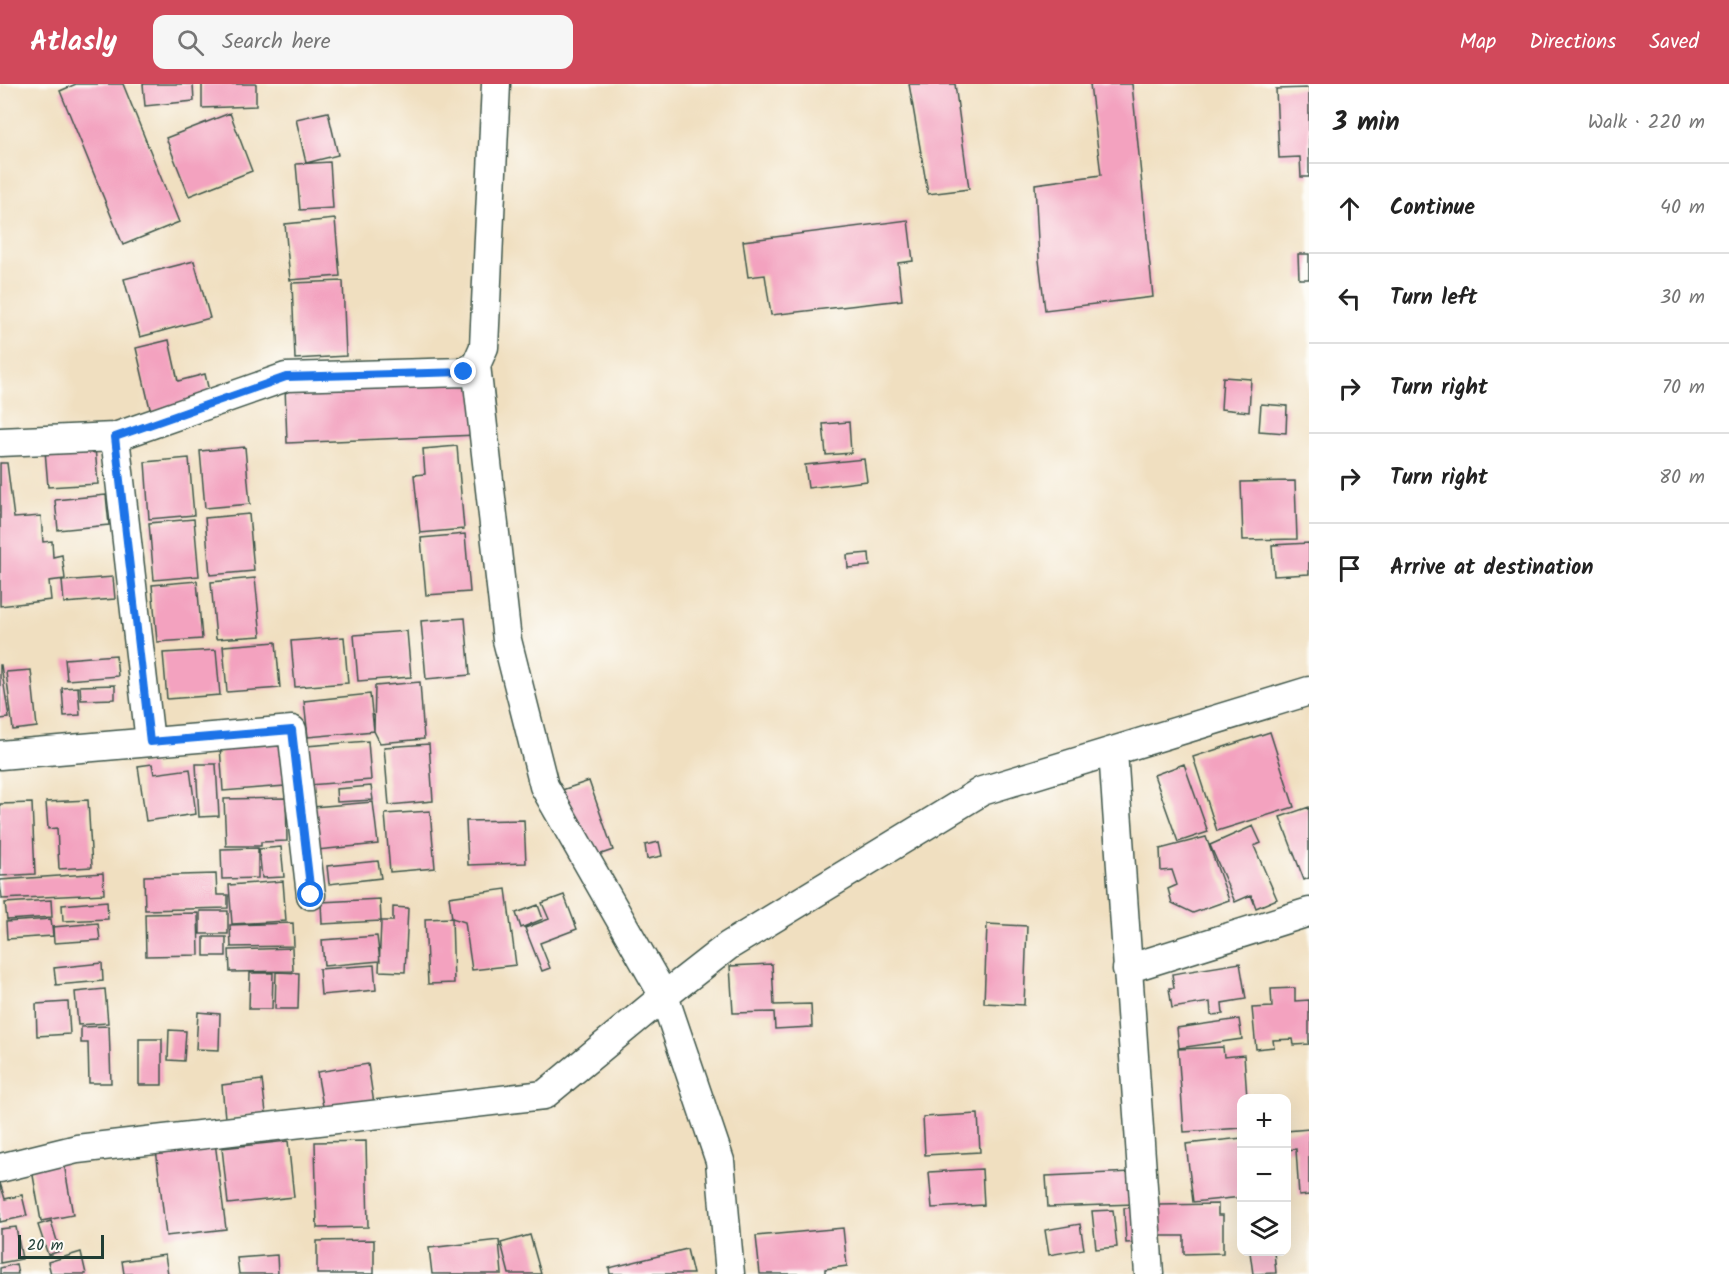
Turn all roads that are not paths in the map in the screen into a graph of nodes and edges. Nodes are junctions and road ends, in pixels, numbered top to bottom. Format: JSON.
{"nodes":[{"id":1,"x":496,"y":84,"type":"edge"},
{"id":2,"x":476,"y":365,"type":"junction"},
{"id":3,"x":115,"y":437,"type":"junction"},
{"id":4,"x":0,"y":442,"type":"edge"},
{"id":5,"x":1309,"y":691,"type":"edge"},
{"id":6,"x":150,"y":742,"type":"junction"},
{"id":7,"x":1113,"y":751,"type":"junction"},
{"id":8,"x":0,"y":755,"type":"edge"},
{"id":9,"x":311,"y":895,"type":"dead end"},
{"id":10,"x":1309,"y":912,"type":"edge"},
{"id":11,"x":1127,"y":969,"type":"junction"},
{"id":12,"x":664,"y":996,"type":"junction"},
{"id":13,"x":0,"y":1168,"type":"edge"},
{"id":14,"x":729,"y":1274,"type":"edge"},
{"id":15,"x":1149,"y":1274,"type":"edge"}],
"edges":[{"from":1,"to":2,"type":"street"},
{"from":2,"to":3,"type":"street"},
{"from":2,"to":12,"type":"street"},
{"from":3,"to":4,"type":"street"},
{"from":3,"to":6,"type":"street"},
{"from":5,"to":7,"type":"street"},
{"from":6,"to":8,"type":"street"},
{"from":6,"to":9,"type":"street"},
{"from":7,"to":11,"type":"street"},
{"from":7,"to":12,"type":"street"},
{"from":10,"to":11,"type":"street"},
{"from":11,"to":15,"type":"street"},
{"from":12,"to":13,"type":"street"},
{"from":12,"to":14,"type":"street"}]}
